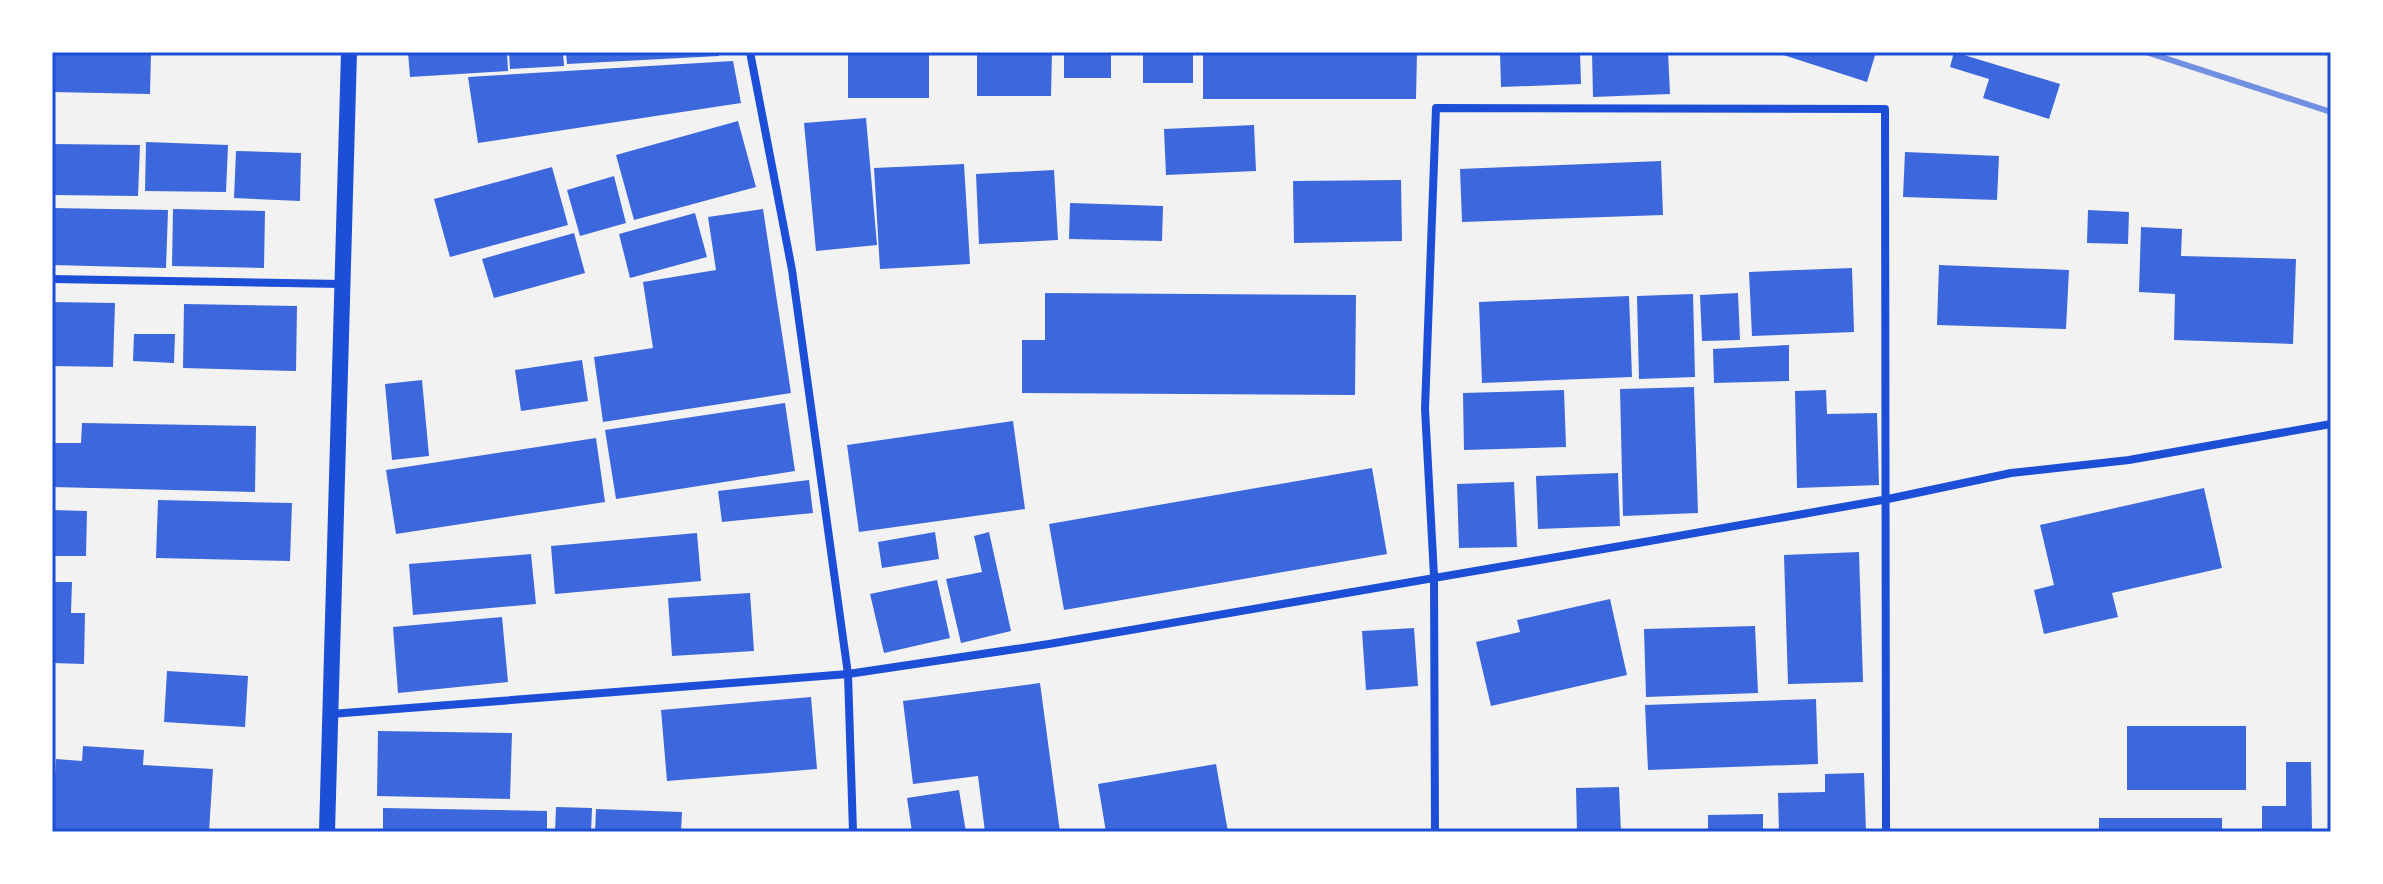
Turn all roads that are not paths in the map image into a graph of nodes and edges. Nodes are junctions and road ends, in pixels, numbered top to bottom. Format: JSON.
{"nodes":[{"id":1,"x":349,"y":52,"type":"edge"},
{"id":2,"x":750,"y":52,"type":"edge"},
{"id":3,"x":52,"y":279,"type":"edge"},
{"id":4,"x":342,"y":284,"type":"junction"},
{"id":5,"x":2331,"y":424,"type":"edge"},
{"id":6,"x":1888,"y":499,"type":"junction"},
{"id":7,"x":1434,"y":576,"type":"junction"},
{"id":8,"x":848,"y":674,"type":"junction"},
{"id":9,"x":330,"y":714,"type":"junction"},
{"id":10,"x":327,"y":832,"type":"edge"},
{"id":11,"x":853,"y":832,"type":"edge"},
{"id":12,"x":1435,"y":832,"type":"edge"},
{"id":13,"x":1886,"y":832,"type":"edge"}],
"edges":[{"from":1,"to":4,"type":"main road"},
{"from":2,"to":8,"type":"street"},
{"from":3,"to":4,"type":"street"},
{"from":4,"to":9,"type":"main road"},
{"from":5,"to":6,"type":"street"},
{"from":6,"to":7,"type":"street"},
{"from":6,"to":7,"type":"street"},
{"from":6,"to":13,"type":"street"},
{"from":7,"to":8,"type":"street"},
{"from":7,"to":12,"type":"street"},
{"from":8,"to":9,"type":"street"},
{"from":8,"to":11,"type":"street"},
{"from":9,"to":10,"type":"main road"}]}
